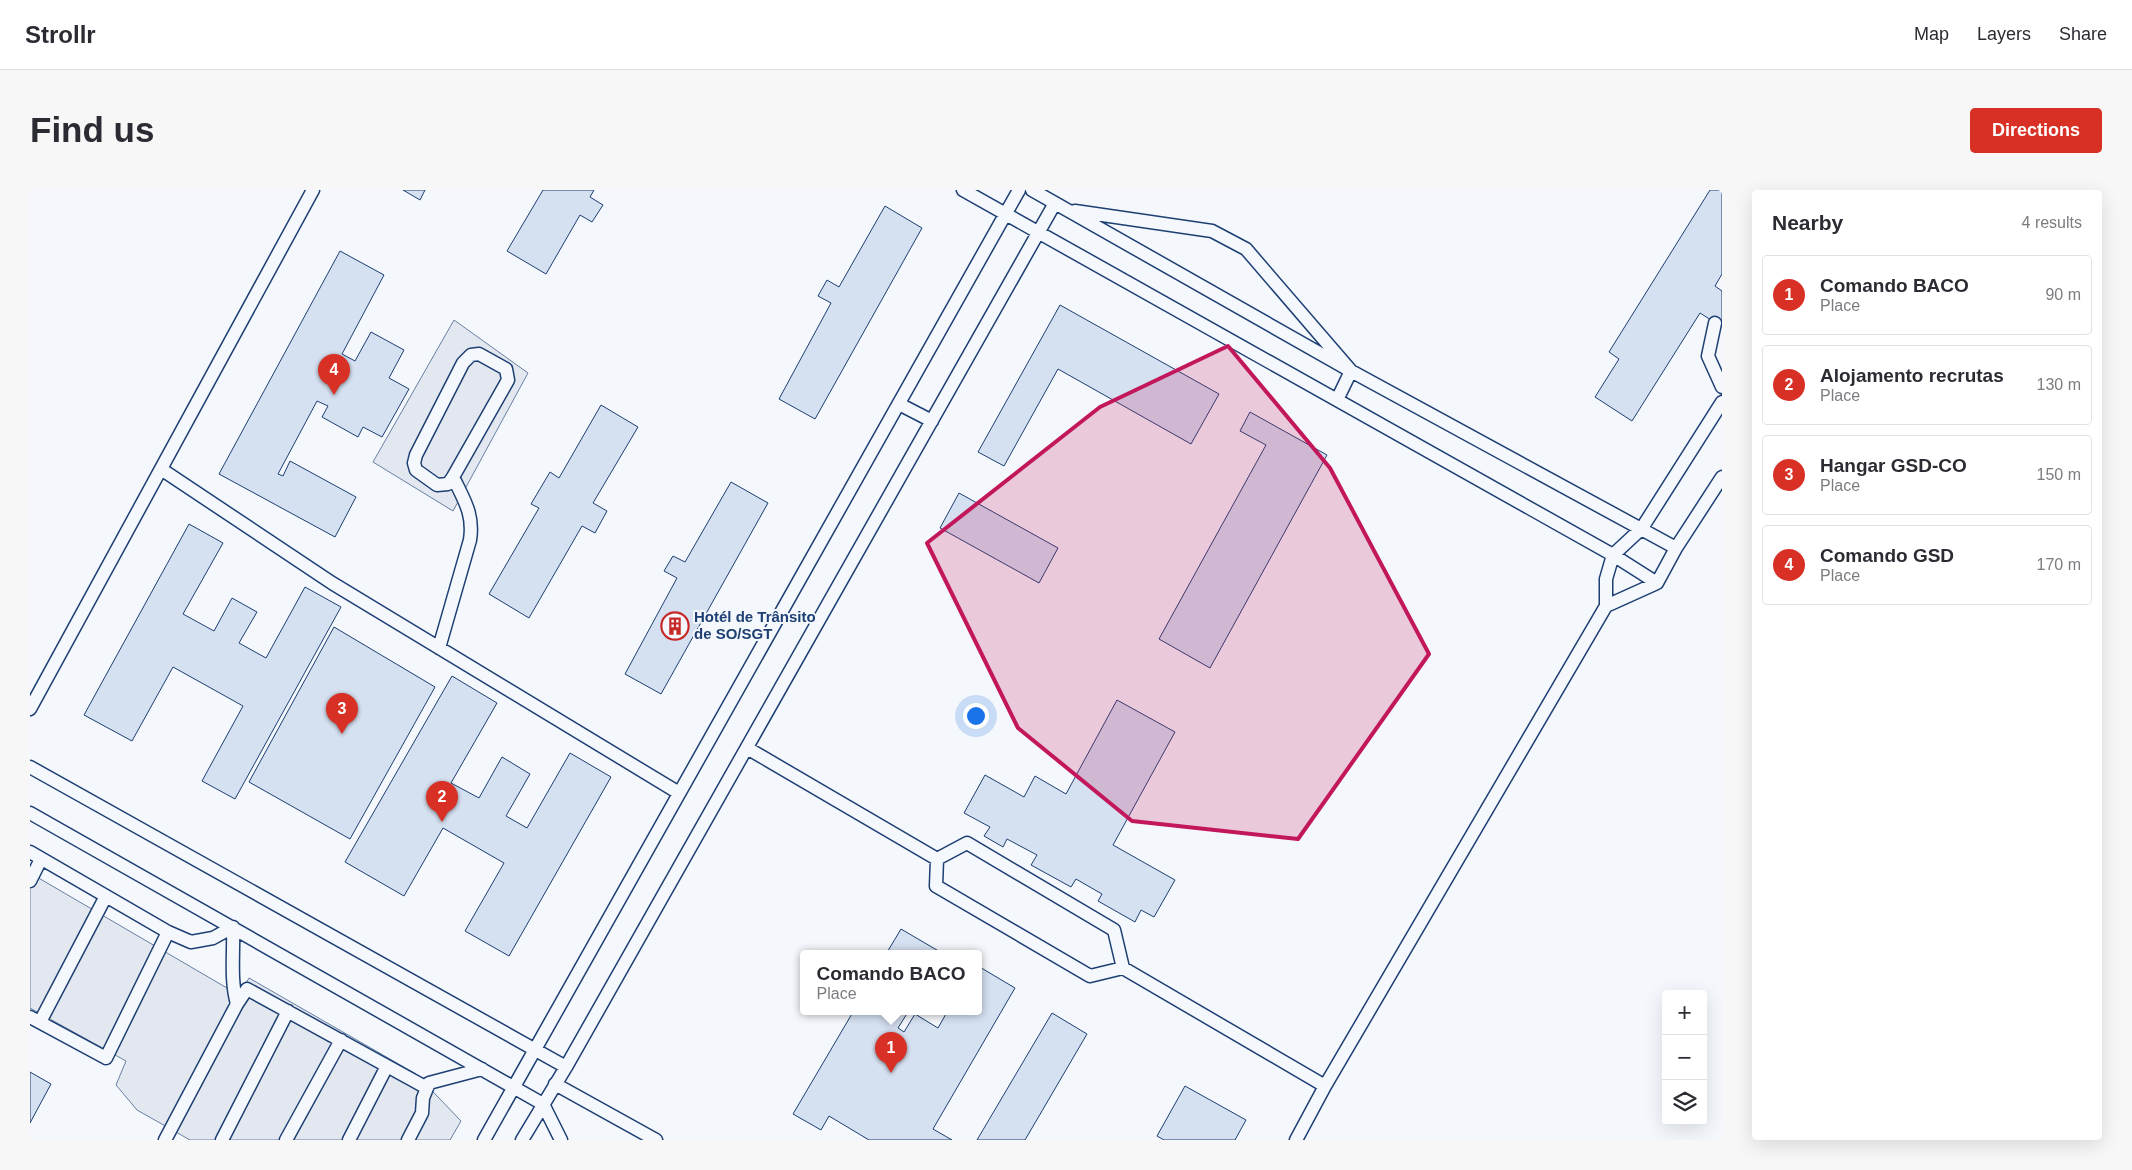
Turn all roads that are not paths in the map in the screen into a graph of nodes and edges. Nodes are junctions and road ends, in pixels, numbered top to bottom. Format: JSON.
{"nodes":[{"id":1,"x":313,"y":190,"type":"edge"},
{"id":2,"x":964,"y":190,"type":"edge"},
{"id":3,"x":1019,"y":190,"type":"edge"},
{"id":4,"x":1035,"y":191,"type":"edge"},
{"id":5,"x":1055,"y":203,"type":"junction"},
{"id":6,"x":1067,"y":210,"type":"junction"},
{"id":7,"x":1005,"y":214,"type":"junction"},
{"id":8,"x":1038,"y":233,"type":"junction"},
{"id":9,"x":1715,"y":323,"type":"dead end"},
{"id":10,"x":1351,"y":371,"type":"junction"},
{"id":11,"x":1722,"y":387,"type":"edge"},
{"id":12,"x":1337,"y":400,"type":"junction"},
{"id":13,"x":1722,"y":402,"type":"edge"},
{"id":14,"x":899,"y":404,"type":"junction"},
{"id":15,"x":932,"y":422,"type":"junction"},
{"id":16,"x":161,"y":468,"type":"junction"},
{"id":17,"x":453,"y":477,"type":"junction"},
{"id":18,"x":1722,"y":477,"type":"edge"},
{"id":19,"x":1642,"y":528,"type":"junction"},
{"id":20,"x":1676,"y":548,"type":"junction"},
{"id":21,"x":1612,"y":555,"type":"junction"},
{"id":22,"x":1657,"y":583,"type":"junction"},
{"id":23,"x":1606,"y":606,"type":"junction"},
{"id":24,"x":439,"y":648,"type":"junction"},
{"id":25,"x":30,"y":709,"type":"edge"},
{"id":26,"x":747,"y":748,"type":"junction"},
{"id":27,"x":30,"y":767,"type":"edge"},
{"id":28,"x":679,"y":794,"type":"junction"},
{"id":29,"x":30,"y":812,"type":"edge"},
{"id":30,"x":36,"y":856,"type":"edge"},
{"id":31,"x":937,"y":859,"type":"junction"},
{"id":32,"x":30,"y":881,"type":"edge"},
{"id":33,"x":106,"y":896,"type":"junction"},
{"id":34,"x":233,"y":928,"type":"junction"},
{"id":35,"x":168,"y":932,"type":"junction"},
{"id":36,"x":1123,"y":968,"type":"junction"},
{"id":37,"x":237,"y":1004,"type":"junction"},
{"id":38,"x":288,"y":1011,"type":"junction"},
{"id":39,"x":35,"y":1019,"type":"edge"},
{"id":40,"x":340,"y":1040,"type":"junction"},
{"id":41,"x":535,"y":1050,"type":"junction"},
{"id":42,"x":387,"y":1066,"type":"junction"},
{"id":43,"x":566,"y":1067,"type":"junction"},
{"id":44,"x":482,"y":1070,"type":"junction"},
{"id":45,"x":556,"y":1084,"type":"junction"},
{"id":46,"x":1325,"y":1086,"type":"junction"},
{"id":47,"x":514,"y":1087,"type":"junction"},
{"id":48,"x":427,"y":1088,"type":"junction"},
{"id":49,"x":543,"y":1104,"type":"junction"},
{"id":50,"x":165,"y":1140,"type":"edge"},
{"id":51,"x":222,"y":1140,"type":"edge"},
{"id":52,"x":286,"y":1140,"type":"edge"},
{"id":53,"x":349,"y":1140,"type":"edge"},
{"id":54,"x":408,"y":1140,"type":"edge"},
{"id":55,"x":484,"y":1140,"type":"edge"},
{"id":56,"x":522,"y":1140,"type":"edge"},
{"id":57,"x":561,"y":1140,"type":"edge"},
{"id":58,"x":656,"y":1140,"type":"edge"},
{"id":59,"x":1296,"y":1140,"type":"edge"}],
"edges":[{"from":1,"to":16,"type":"lane"},
{"from":2,"to":7,"type":"lane"},
{"from":3,"to":7,"type":"lane"},
{"from":4,"to":5,"type":"lane"},
{"from":5,"to":6,"type":"lane"},
{"from":5,"to":8,"type":"lane"},
{"from":6,"to":10,"type":"lane"},
{"from":6,"to":10,"type":"lane"},
{"from":7,"to":8,"type":"lane"},
{"from":7,"to":14,"type":"lane"},
{"from":8,"to":12,"type":"lane"},
{"from":8,"to":15,"type":"lane"},
{"from":9,"to":11,"type":"lane"},
{"from":10,"to":12,"type":"lane"},
{"from":10,"to":19,"type":"lane"},
{"from":12,"to":21,"type":"lane"},
{"from":13,"to":19,"type":"lane"},
{"from":14,"to":15,"type":"lane"},
{"from":14,"to":28,"type":"lane"},
{"from":15,"to":26,"type":"lane"},
{"from":16,"to":24,"type":"lane"},
{"from":16,"to":25,"type":"lane"},
{"from":17,"to":17,"type":"lane"},
{"from":17,"to":24,"type":"lane"},
{"from":18,"to":20,"type":"lane"},
{"from":19,"to":20,"type":"lane"},
{"from":19,"to":21,"type":"lane"},
{"from":20,"to":22,"type":"lane"},
{"from":21,"to":22,"type":"lane"},
{"from":21,"to":23,"type":"lane"},
{"from":22,"to":23,"type":"lane"},
{"from":23,"to":46,"type":"lane"},
{"from":24,"to":28,"type":"lane"},
{"from":26,"to":31,"type":"lane"},
{"from":26,"to":43,"type":"lane"},
{"from":27,"to":41,"type":"lane"},
{"from":28,"to":41,"type":"lane"},
{"from":29,"to":34,"type":"lane"},
{"from":30,"to":32,"type":"lane"},
{"from":30,"to":33,"type":"lane"},
{"from":31,"to":36,"type":"lane"},
{"from":31,"to":36,"type":"lane"},
{"from":33,"to":35,"type":"lane"},
{"from":33,"to":39,"type":"lane"},
{"from":34,"to":35,"type":"lane"},
{"from":34,"to":37,"type":"lane"},
{"from":34,"to":44,"type":"lane"},
{"from":35,"to":39,"type":"lane"},
{"from":36,"to":46,"type":"lane"},
{"from":37,"to":38,"type":"lane"},
{"from":37,"to":50,"type":"lane"},
{"from":38,"to":40,"type":"lane"},
{"from":38,"to":51,"type":"lane"},
{"from":40,"to":42,"type":"lane"},
{"from":40,"to":52,"type":"lane"},
{"from":41,"to":43,"type":"lane"},
{"from":41,"to":47,"type":"lane"},
{"from":42,"to":48,"type":"lane"},
{"from":42,"to":53,"type":"lane"},
{"from":43,"to":45,"type":"lane"},
{"from":44,"to":47,"type":"lane"},
{"from":44,"to":48,"type":"lane"},
{"from":45,"to":49,"type":"lane"},
{"from":45,"to":58,"type":"lane"},
{"from":46,"to":59,"type":"lane"},
{"from":47,"to":49,"type":"lane"},
{"from":47,"to":55,"type":"lane"},
{"from":48,"to":54,"type":"lane"},
{"from":49,"to":56,"type":"lane"},
{"from":49,"to":57,"type":"lane"}]}
